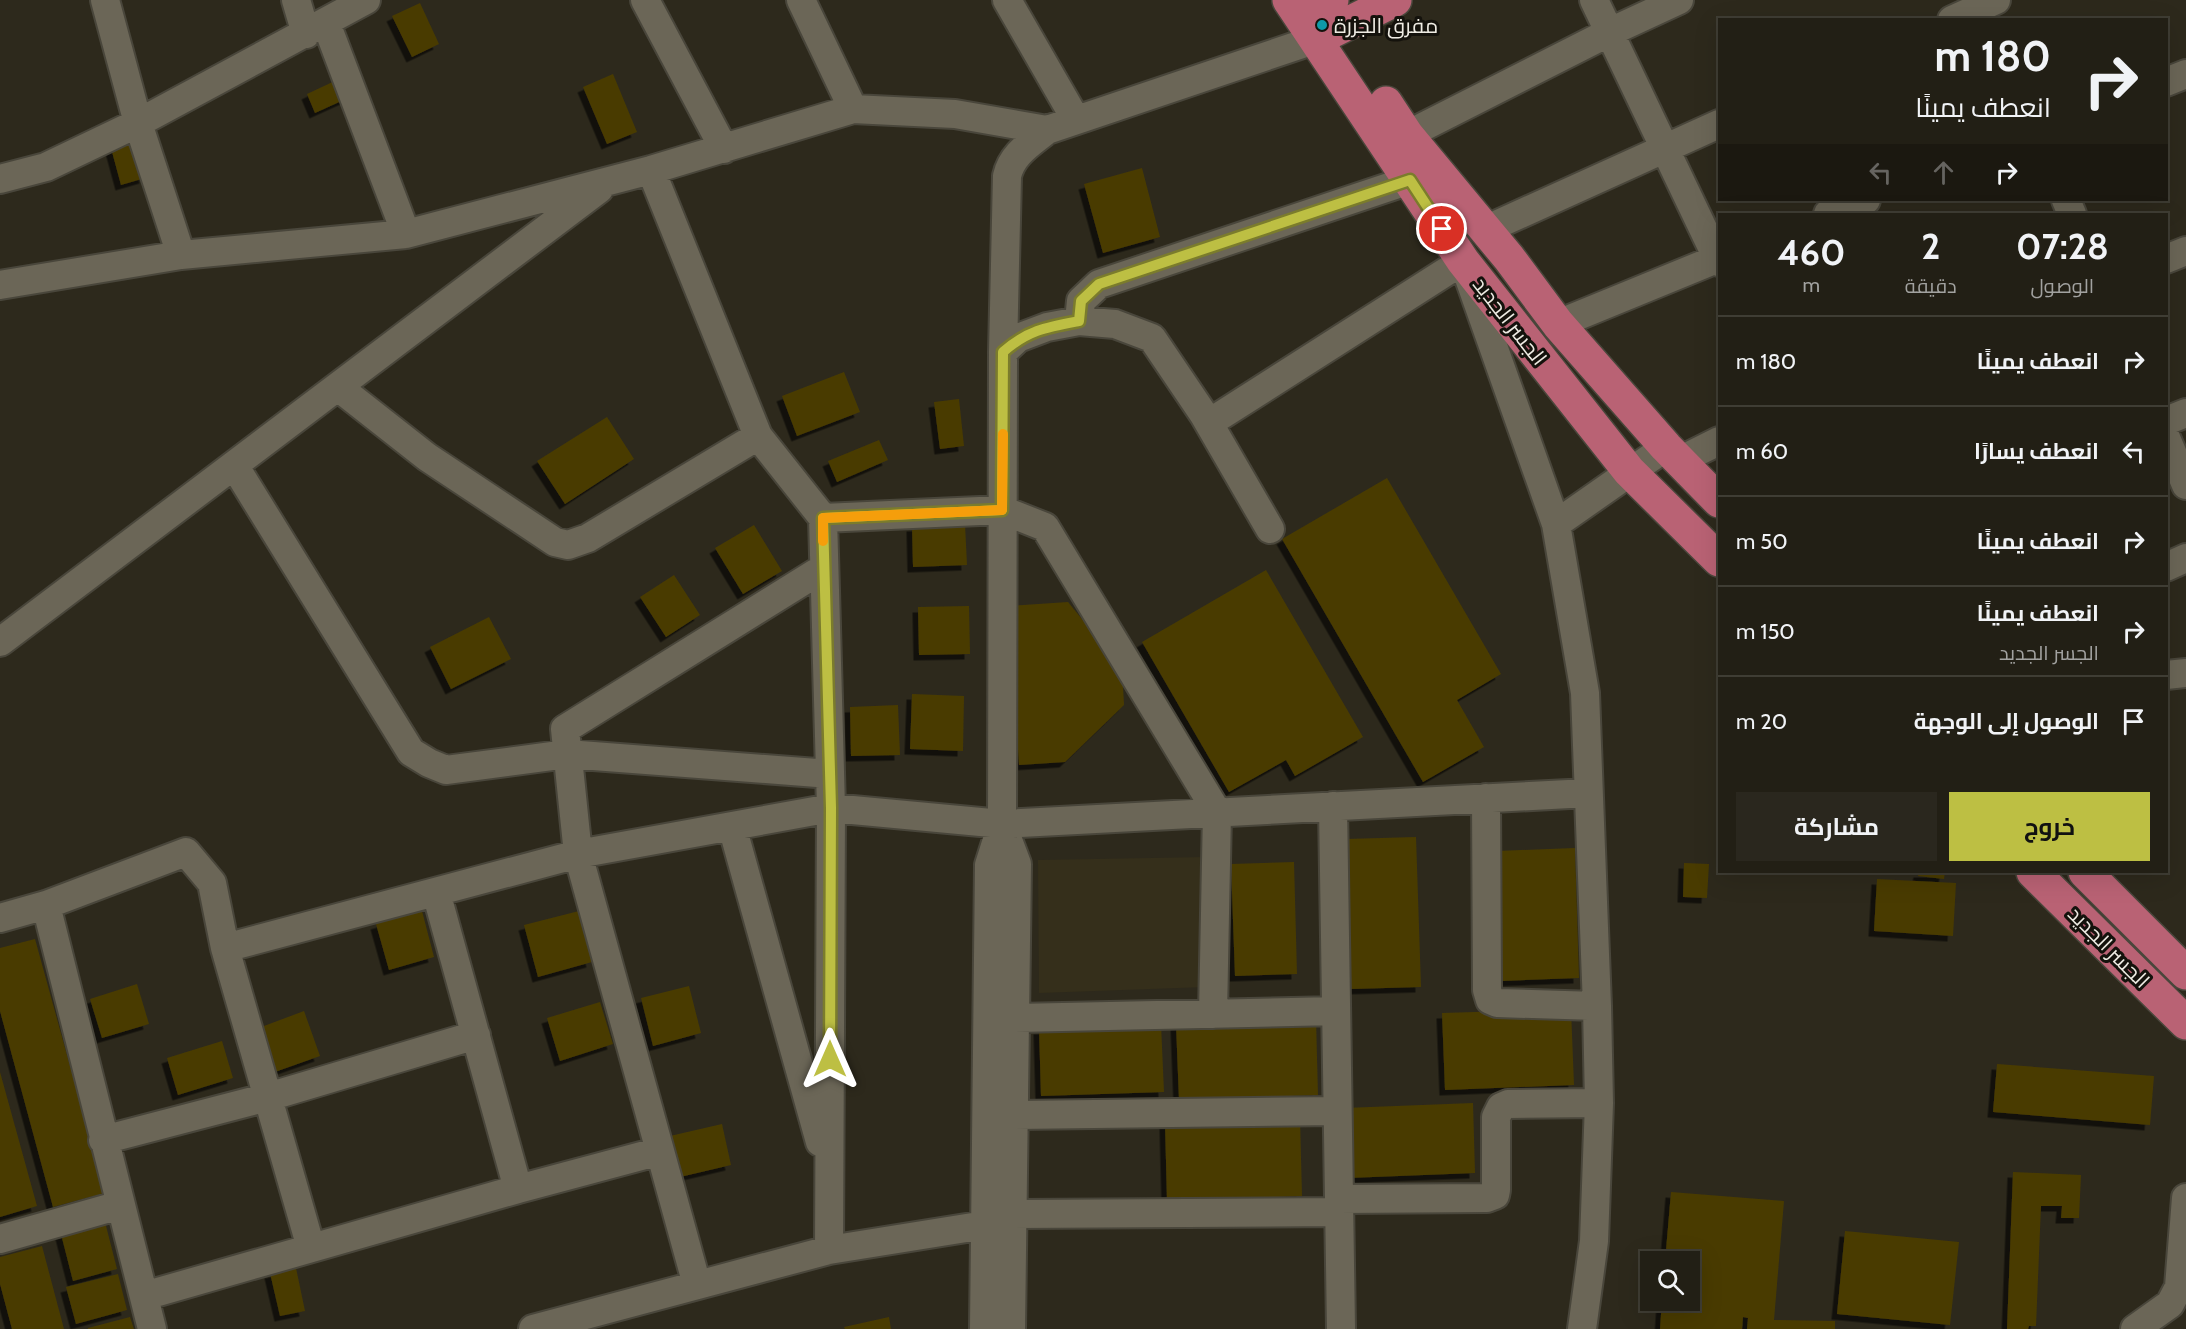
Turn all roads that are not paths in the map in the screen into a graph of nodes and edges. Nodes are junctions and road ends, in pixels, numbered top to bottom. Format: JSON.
{"nodes":[{"id":1,"x":105,"y":0,"type":"edge"},
{"id":2,"x":296,"y":0,"type":"edge"},
{"id":3,"x":366,"y":0,"type":"edge"},
{"id":4,"x":645,"y":0,"type":"edge"},
{"id":5,"x":801,"y":0,"type":"edge"},
{"id":6,"x":1007,"y":0,"type":"edge"},
{"id":7,"x":1395,"y":0,"type":"edge"},
{"id":8,"x":1594,"y":0,"type":"edge"},
{"id":9,"x":1679,"y":0,"type":"edge"},
{"id":10,"x":1997,"y":0,"type":"edge"},
{"id":11,"x":1316,"y":13,"type":"edge"},
{"id":12,"x":1956,"y":18,"type":"edge"},
{"id":13,"x":2003,"y":18,"type":"edge"},
{"id":14,"x":316,"y":28,"type":"junction"},
{"id":15,"x":1610,"y":32,"type":"junction"},
{"id":16,"x":2186,"y":74,"type":"edge"},
{"id":17,"x":2168,"y":81,"type":"edge"},
{"id":18,"x":853,"y":109,"type":"junction"},
{"id":19,"x":1076,"y":120,"type":"junction"},
{"id":20,"x":138,"y":123,"type":"junction"},
{"id":21,"x":1718,"y":124,"type":"edge"},
{"id":22,"x":1047,"y":130,"type":"junction"},
{"id":23,"x":1407,"y":135,"type":"junction"},
{"id":24,"x":1666,"y":148,"type":"junction"},
{"id":25,"x":724,"y":149,"type":"junction"},
{"id":26,"x":651,"y":170,"type":"junction"},
{"id":27,"x":0,"y":179,"type":"edge"},
{"id":28,"x":611,"y":180,"type":"junction"},
{"id":29,"x":1410,"y":180,"type":"junction"},
{"id":30,"x":1863,"y":201,"type":"edge"},
{"id":31,"x":1831,"y":213,"type":"edge"},
{"id":32,"x":1485,"y":230,"type":"junction"},
{"id":33,"x":406,"y":234,"type":"junction"},
{"id":34,"x":2186,"y":251,"type":"edge"},
{"id":35,"x":182,"y":255,"type":"junction"},
{"id":36,"x":2168,"y":258,"type":"edge"},
{"id":37,"x":1718,"y":259,"type":"edge"},
{"id":38,"x":1463,"y":261,"type":"junction"},
{"id":39,"x":0,"y":285,"type":"edge"},
{"id":40,"x":1079,"y":321,"type":"junction"},
{"id":41,"x":1558,"y":324,"type":"junction"},
{"id":42,"x":1003,"y":352,"type":"junction"},
{"id":43,"x":338,"y":387,"type":"junction"},
{"id":44,"x":2186,"y":413,"type":"edge"},
{"id":45,"x":2168,"y":420,"type":"edge"},
{"id":46,"x":1209,"y":423,"type":"junction"},
{"id":47,"x":758,"y":436,"type":"junction"},
{"id":48,"x":1718,"y":441,"type":"edge"},
{"id":49,"x":2168,"y":443,"type":"edge"},
{"id":50,"x":1673,"y":454,"type":"junction"},
{"id":51,"x":234,"y":465,"type":"junction"},
{"id":52,"x":1629,"y":471,"type":"junction"},
{"id":53,"x":2186,"y":485,"type":"edge"},
{"id":54,"x":1718,"y":500,"type":"edge"},
{"id":55,"x":1002,"y":510,"type":"junction"},
{"id":56,"x":823,"y":518,"type":"junction"},
{"id":57,"x":1556,"y":524,"type":"junction"},
{"id":58,"x":1270,"y":529,"type":"dead end"},
{"id":59,"x":2186,"y":558,"type":"edge"},
{"id":60,"x":1718,"y":559,"type":"edge"},
{"id":61,"x":2168,"y":566,"type":"edge"},
{"id":62,"x":824,"y":568,"type":"junction"},
{"id":63,"x":0,"y":642,"type":"edge"},
{"id":64,"x":2186,"y":673,"type":"edge"},
{"id":65,"x":2168,"y":675,"type":"edge"},
{"id":66,"x":567,"y":754,"type":"junction"},
{"id":67,"x":830,"y":774,"type":"junction"},
{"id":68,"x":1588,"y":793,"type":"junction"},
{"id":69,"x":1486,"y":798,"type":"junction"},
{"id":70,"x":1333,"y":806,"type":"junction"},
{"id":71,"x":831,"y":808,"type":"junction"},
{"id":72,"x":1217,"y":812,"type":"junction"},
{"id":73,"x":1002,"y":824,"type":"junction"},
{"id":74,"x":732,"y":826,"type":"junction"},
{"id":75,"x":578,"y":854,"type":"junction"},
{"id":76,"x":2034,"y":873,"type":"edge"},
{"id":77,"x":2086,"y":873,"type":"edge"},
{"id":78,"x":436,"y":892,"type":"junction"},
{"id":79,"x":46,"y":905,"type":"junction"},
{"id":80,"x":0,"y":918,"type":"edge"},
{"id":81,"x":225,"y":948,"type":"junction"},
{"id":82,"x":2186,"y":973,"type":"edge"},
{"id":83,"x":1597,"y":1006,"type":"junction"},
{"id":84,"x":1336,"y":1011,"type":"junction"},
{"id":85,"x":1213,"y":1014,"type":"junction"},
{"id":86,"x":1015,"y":1018,"type":"junction"},
{"id":87,"x":2186,"y":1023,"type":"edge"},
{"id":88,"x":476,"y":1035,"type":"junction"},
{"id":89,"x":268,"y":1097,"type":"junction"},
{"id":90,"x":1599,"y":1103,"type":"junction"},
{"id":91,"x":1337,"y":1111,"type":"junction"},
{"id":92,"x":1014,"y":1115,"type":"junction"},
{"id":93,"x":104,"y":1140,"type":"junction"},
{"id":94,"x":660,"y":1151,"type":"junction"},
{"id":95,"x":829,"y":1174,"type":"junction"},
{"id":96,"x":518,"y":1189,"type":"junction"},
{"id":97,"x":2186,"y":1198,"type":"edge"},
{"id":98,"x":120,"y":1205,"type":"junction"},
{"id":99,"x":1339,"y":1206,"type":"junction"},
{"id":100,"x":1012,"y":1214,"type":"junction"},
{"id":101,"x":985,"y":1225,"type":"junction"},
{"id":102,"x":0,"y":1239,"type":"edge"},
{"id":103,"x":311,"y":1248,"type":"junction"},
{"id":104,"x":828,"y":1250,"type":"junction"},
{"id":105,"x":697,"y":1285,"type":"junction"},
{"id":106,"x":144,"y":1296,"type":"junction"},
{"id":107,"x":542,"y":1328,"type":"edge"},
{"id":108,"x":152,"y":1329,"type":"edge"},
{"id":109,"x":984,"y":1329,"type":"edge"},
{"id":110,"x":1011,"y":1329,"type":"edge"},
{"id":111,"x":1341,"y":1329,"type":"edge"},
{"id":112,"x":1582,"y":1329,"type":"edge"},
{"id":113,"x":2135,"y":1329,"type":"edge"}],
"edges":[{"from":1,"to":20,"type":"street"},
{"from":2,"to":14,"type":"street"},
{"from":3,"to":14,"type":"street"},
{"from":4,"to":25,"type":"street"},
{"from":5,"to":18,"type":"street"},
{"from":6,"to":19,"type":"street"},
{"from":7,"to":11,"type":"main road"},
{"from":8,"to":15,"type":"street"},
{"from":9,"to":15,"type":"street"},
{"from":10,"to":12,"type":"street"},
{"from":10,"to":13,"type":"street"},
{"from":11,"to":19,"type":"street"},
{"from":11,"to":23,"type":"main road","name":"الجسر الجديد"},
{"from":11,"to":29,"type":"main road","name":"الجسر الجديد"},
{"from":14,"to":20,"type":"street"},
{"from":14,"to":33,"type":"street"},
{"from":15,"to":23,"type":"street"},
{"from":15,"to":24,"type":"street"},
{"from":16,"to":17,"type":"street"},
{"from":18,"to":22,"type":"street"},
{"from":18,"to":25,"type":"street"},
{"from":19,"to":22,"type":"street"},
{"from":20,"to":27,"type":"street"},
{"from":20,"to":35,"type":"street"},
{"from":21,"to":24,"type":"street"},
{"from":22,"to":42,"type":"street"},
{"from":23,"to":32,"type":"main road","name":"الجسر الجديد"},
{"from":24,"to":32,"type":"street"},
{"from":24,"to":37,"type":"street"},
{"from":25,"to":26,"type":"street"},
{"from":26,"to":28,"type":"street"},
{"from":26,"to":47,"type":"street"},
{"from":28,"to":33,"type":"street"},
{"from":28,"to":43,"type":"street"},
{"from":29,"to":38,"type":"main road","name":"الجسر الجديد"},
{"from":29,"to":40,"type":"street"},
{"from":30,"to":31,"type":"street"},
{"from":32,"to":41,"type":"main road","name":"الجسر الجديد"},
{"from":33,"to":35,"type":"street"},
{"from":34,"to":36,"type":"street"},
{"from":35,"to":39,"type":"street"},
{"from":37,"to":41,"type":"street"},
{"from":38,"to":46,"type":"street"},
{"from":38,"to":52,"type":"main road","name":"الجسر الجديد"},
{"from":38,"to":57,"type":"street"},
{"from":40,"to":42,"type":"street"},
{"from":40,"to":46,"type":"street"},
{"from":41,"to":50,"type":"main road","name":"الجسر الجديد"},
{"from":42,"to":55,"type":"street"},
{"from":43,"to":47,"type":"street"},
{"from":43,"to":51,"type":"street"},
{"from":44,"to":45,"type":"street"},
{"from":46,"to":58,"type":"street"},
{"from":47,"to":56,"type":"street"},
{"from":48,"to":50,"type":"street"},
{"from":49,"to":53,"type":"street"},
{"from":50,"to":52,"type":"street"},
{"from":50,"to":54,"type":"main road","name":"الجسر الجديد"},
{"from":51,"to":63,"type":"street"},
{"from":51,"to":66,"type":"street"},
{"from":52,"to":57,"type":"street"},
{"from":52,"to":60,"type":"main road","name":"الجسر الجديد"},
{"from":55,"to":56,"type":"street"},
{"from":55,"to":72,"type":"street"},
{"from":55,"to":73,"type":"street"},
{"from":56,"to":62,"type":"street"},
{"from":57,"to":68,"type":"street"},
{"from":59,"to":61,"type":"street"},
{"from":62,"to":66,"type":"street"},
{"from":62,"to":67,"type":"street"},
{"from":64,"to":65,"type":"street"},
{"from":66,"to":67,"type":"street"},
{"from":66,"to":75,"type":"street"},
{"from":67,"to":71,"type":"street"},
{"from":68,"to":69,"type":"street"},
{"from":68,"to":83,"type":"street"},
{"from":69,"to":70,"type":"street"},
{"from":69,"to":83,"type":"street"},
{"from":70,"to":72,"type":"street"},
{"from":70,"to":84,"type":"street"},
{"from":71,"to":73,"type":"street"},
{"from":71,"to":74,"type":"street"},
{"from":71,"to":95,"type":"street"},
{"from":72,"to":73,"type":"street"},
{"from":72,"to":85,"type":"street"},
{"from":73,"to":86,"type":"street"},
{"from":73,"to":101,"type":"street"},
{"from":74,"to":75,"type":"street"},
{"from":74,"to":95,"type":"street"},
{"from":75,"to":78,"type":"street"},
{"from":75,"to":94,"type":"street"},
{"from":76,"to":87,"type":"main road","name":"الجسر الجديد"},
{"from":77,"to":82,"type":"main road","name":"الجسر الجديد"},
{"from":78,"to":81,"type":"street"},
{"from":78,"to":88,"type":"street"},
{"from":79,"to":80,"type":"street"},
{"from":79,"to":81,"type":"street"},
{"from":79,"to":93,"type":"street"},
{"from":81,"to":89,"type":"street"},
{"from":83,"to":90,"type":"street"},
{"from":84,"to":85,"type":"street"},
{"from":84,"to":91,"type":"street"},
{"from":85,"to":86,"type":"street"},
{"from":86,"to":92,"type":"street"},
{"from":88,"to":89,"type":"street"},
{"from":88,"to":96,"type":"street"},
{"from":89,"to":93,"type":"street"},
{"from":89,"to":103,"type":"street"},
{"from":90,"to":99,"type":"street"},
{"from":90,"to":112,"type":"street"},
{"from":91,"to":92,"type":"street"},
{"from":91,"to":99,"type":"street"},
{"from":92,"to":100,"type":"street"},
{"from":93,"to":98,"type":"street"},
{"from":94,"to":96,"type":"street"},
{"from":94,"to":105,"type":"street"},
{"from":95,"to":104,"type":"street"},
{"from":96,"to":103,"type":"street"},
{"from":97,"to":113,"type":"street"},
{"from":98,"to":102,"type":"street"},
{"from":98,"to":106,"type":"street"},
{"from":99,"to":100,"type":"street"},
{"from":99,"to":111,"type":"street"},
{"from":100,"to":110,"type":"street"},
{"from":101,"to":104,"type":"street"},
{"from":101,"to":109,"type":"street"},
{"from":103,"to":106,"type":"street"},
{"from":104,"to":105,"type":"street"},
{"from":105,"to":107,"type":"street"},
{"from":106,"to":108,"type":"street"}]}
